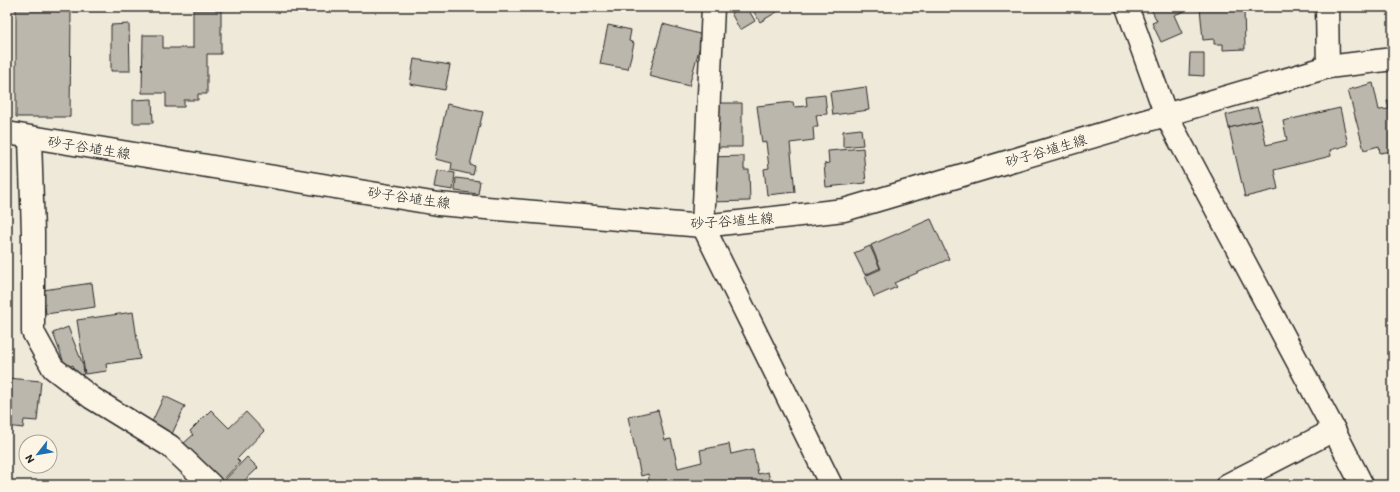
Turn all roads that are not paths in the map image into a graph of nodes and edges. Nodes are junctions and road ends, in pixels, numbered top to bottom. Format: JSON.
{"nodes":[{"id":1,"x":713,"y":7,"type":"edge"},
{"id":2,"x":1126,"y":7,"type":"edge"},
{"id":3,"x":1327,"y":7,"type":"edge"},
{"id":4,"x":1393,"y":59,"type":"edge"},
{"id":5,"x":1328,"y":67,"type":"junction"},
{"id":6,"x":1166,"y":115,"type":"junction"},
{"id":7,"x":7,"y":133,"type":"edge"},
{"id":8,"x":30,"y":138,"type":"junction"},
{"id":9,"x":703,"y":226,"type":"junction"},
{"id":10,"x":1334,"y":430,"type":"junction"},
{"id":11,"x":210,"y":485,"type":"edge"},
{"id":12,"x":831,"y":485,"type":"edge"},
{"id":13,"x":1227,"y":485,"type":"edge"},
{"id":14,"x":1362,"y":485,"type":"edge"}],
"edges":[{"from":1,"to":9,"type":"street"},
{"from":2,"to":6,"type":"street"},
{"from":3,"to":5,"type":"street"},
{"from":4,"to":5,"type":"street","name":"砂子谷埴生線"},
{"from":5,"to":6,"type":"street","name":"砂子谷埴生線"},
{"from":6,"to":9,"type":"street","name":"砂子谷埴生線"},
{"from":6,"to":10,"type":"street"},
{"from":7,"to":8,"type":"street","name":"砂子谷埴生線"},
{"from":8,"to":9,"type":"street","name":"砂子谷埴生線"},
{"from":8,"to":11,"type":"street"},
{"from":9,"to":12,"type":"street"},
{"from":10,"to":13,"type":"street"},
{"from":10,"to":14,"type":"street"}]}
